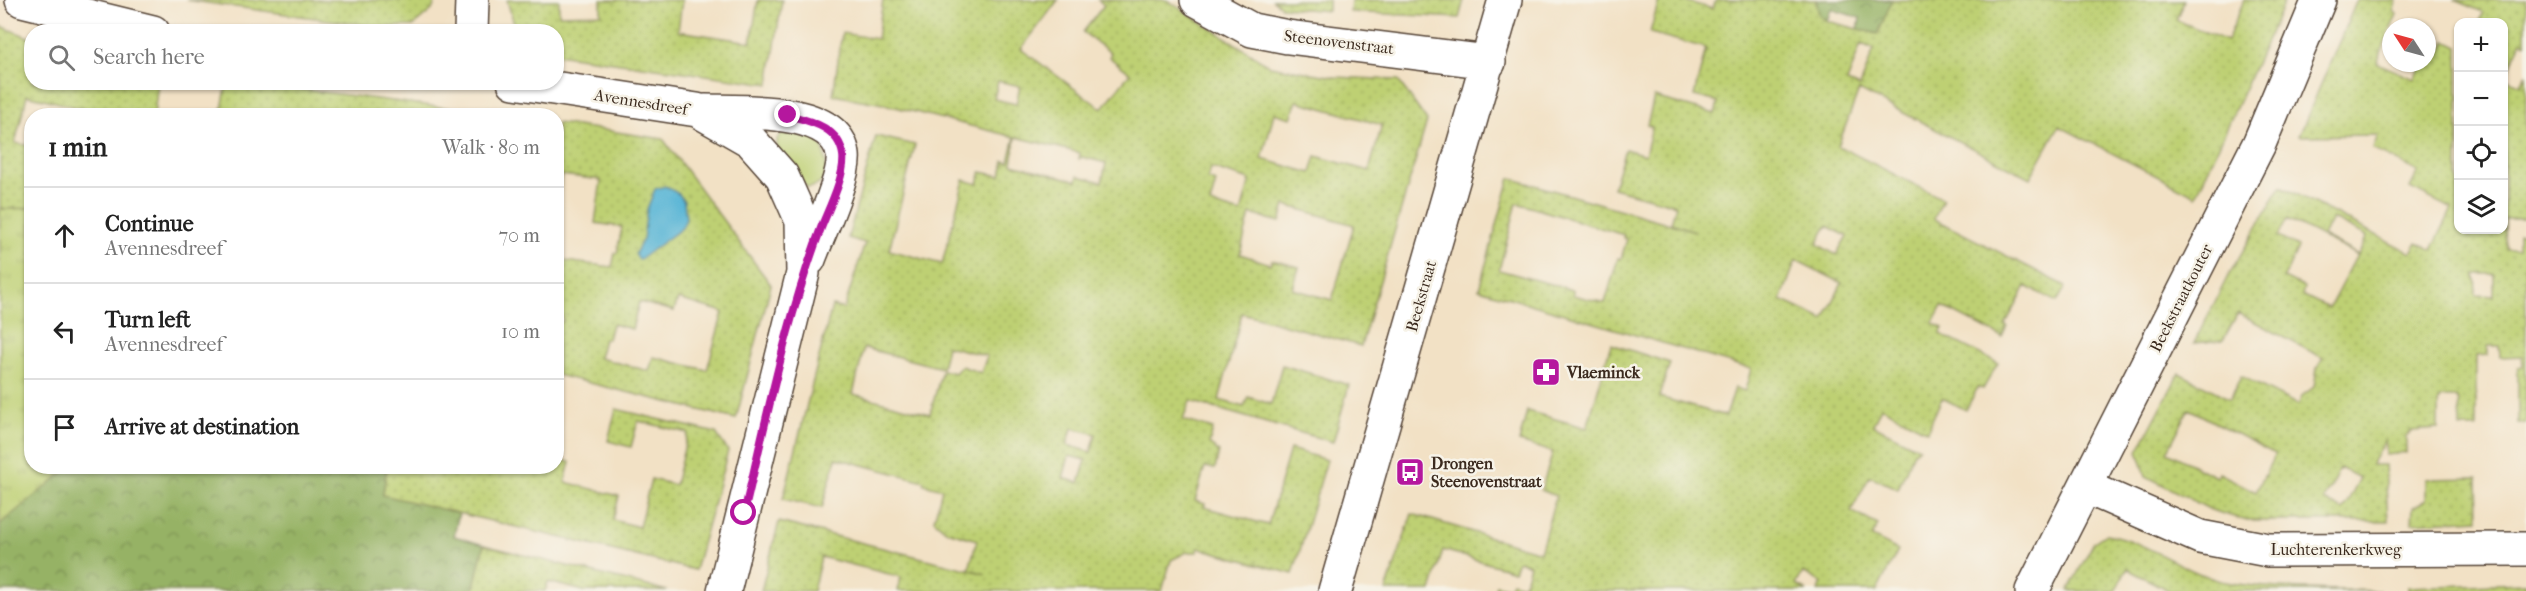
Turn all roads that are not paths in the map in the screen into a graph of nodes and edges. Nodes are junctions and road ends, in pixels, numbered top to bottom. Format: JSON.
{"nodes":[{"id":1,"x":22,"y":0,"type":"edge"},
{"id":2,"x":472,"y":0,"type":"edge"},
{"id":3,"x":1197,"y":0,"type":"edge"},
{"id":4,"x":1505,"y":0,"type":"edge"},
{"id":5,"x":2319,"y":0,"type":"edge"},
{"id":6,"x":120,"y":24,"type":"edge"},
{"id":7,"x":471,"y":24,"type":"edge"},
{"id":8,"x":1489,"y":62,"type":"junction"},
{"id":9,"x":564,"y":90,"type":"edge"},
{"id":10,"x":697,"y":110,"type":"junction"},
{"id":11,"x":803,"y":273,"type":"junction"},
{"id":12,"x":2086,"y":487,"type":"junction"},
{"id":13,"x":2526,"y":549,"type":"edge"},
{"id":14,"x":724,"y":591,"type":"edge"},
{"id":15,"x":1335,"y":591,"type":"edge"},
{"id":16,"x":2032,"y":591,"type":"edge"}],
"edges":[{"from":1,"to":6,"type":"street"},
{"from":2,"to":7,"type":"street"},
{"from":3,"to":8,"type":"street","name":"Steenovenstraat"},
{"from":4,"to":8,"type":"street","name":"Beekstraat"},
{"from":5,"to":12,"type":"street","name":"Beekstraatkouter"},
{"from":8,"to":15,"type":"street","name":"Beekstraat"},
{"from":9,"to":10,"type":"street","name":"Avennesdreef"},
{"from":10,"to":11,"type":"street","name":"Avennesdreef"},
{"from":10,"to":11,"type":"street","name":"Avennesdreef"},
{"from":11,"to":14,"type":"street","name":"Avennesdreef"},
{"from":12,"to":13,"type":"street","name":"Luchterenkerkweg"},
{"from":12,"to":16,"type":"street","name":"Beekstraatkouter"}]}
